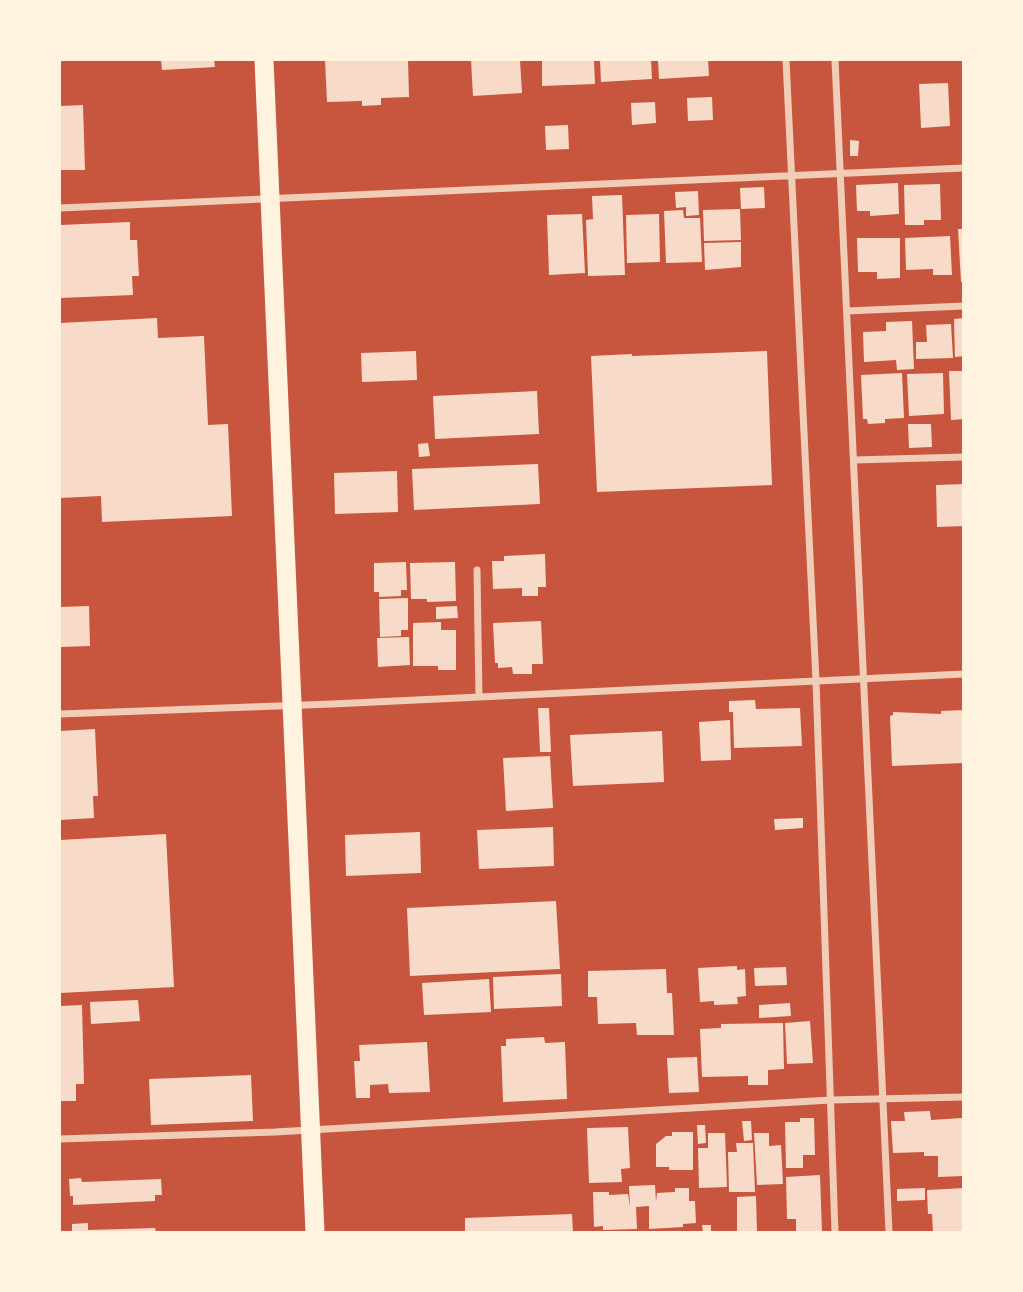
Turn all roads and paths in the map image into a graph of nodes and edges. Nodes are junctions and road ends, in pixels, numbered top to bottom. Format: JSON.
{"nodes":[{"id":1,"x":264,"y":60,"type":"edge"},
{"id":2,"x":786,"y":60,"type":"edge"},
{"id":3,"x":835,"y":60,"type":"edge"},
{"id":4,"x":964,"y":168,"type":"edge"},
{"id":5,"x":840,"y":174,"type":"junction"},
{"id":6,"x":792,"y":176,"type":"junction"},
{"id":7,"x":270,"y":199,"type":"junction"},
{"id":8,"x":60,"y":208,"type":"edge"},
{"id":9,"x":964,"y":306,"type":"edge"},
{"id":10,"x":846,"y":311,"type":"junction"},
{"id":11,"x":964,"y":457,"type":"edge"},
{"id":12,"x":854,"y":460,"type":"junction"},
{"id":13,"x":477,"y":570,"type":"dead end"},
{"id":14,"x":964,"y":674,"type":"edge"},
{"id":15,"x":865,"y":679,"type":"junction"},
{"id":16,"x":819,"y":681,"type":"junction"},
{"id":17,"x":479,"y":697,"type":"junction"},
{"id":18,"x":293,"y":706,"type":"junction"},
{"id":19,"x":60,"y":714,"type":"edge"},
{"id":20,"x":964,"y":1097,"type":"edge"},
{"id":21,"x":831,"y":1100,"type":"junction"},
{"id":22,"x":884,"y":1100,"type":"junction"},
{"id":23,"x":311,"y":1129,"type":"junction"},
{"id":24,"x":60,"y":1139,"type":"edge"},
{"id":25,"x":315,"y":1233,"type":"edge"},
{"id":26,"x":835,"y":1233,"type":"edge"},
{"id":27,"x":890,"y":1233,"type":"edge"}],
"edges":[{"from":1,"to":7,"type":"highway"},
{"from":2,"to":6,"type":"street"},
{"from":3,"to":5,"type":"street"},
{"from":4,"to":5,"type":"street"},
{"from":5,"to":6,"type":"street"},
{"from":5,"to":10,"type":"street"},
{"from":6,"to":7,"type":"street"},
{"from":6,"to":16,"type":"street"},
{"from":7,"to":8,"type":"street"},
{"from":7,"to":18,"type":"highway"},
{"from":9,"to":10,"type":"street"},
{"from":10,"to":12,"type":"street"},
{"from":11,"to":12,"type":"street"},
{"from":12,"to":15,"type":"street"},
{"from":13,"to":17,"type":"street"},
{"from":14,"to":15,"type":"street"},
{"from":15,"to":16,"type":"street"},
{"from":15,"to":22,"type":"street"},
{"from":16,"to":17,"type":"street"},
{"from":16,"to":21,"type":"street"},
{"from":17,"to":18,"type":"street"},
{"from":18,"to":19,"type":"street"},
{"from":18,"to":23,"type":"highway"},
{"from":20,"to":22,"type":"street"},
{"from":21,"to":22,"type":"street"},
{"from":21,"to":23,"type":"street"},
{"from":21,"to":26,"type":"street"},
{"from":22,"to":27,"type":"street"},
{"from":23,"to":24,"type":"street"},
{"from":23,"to":25,"type":"highway"}]}
